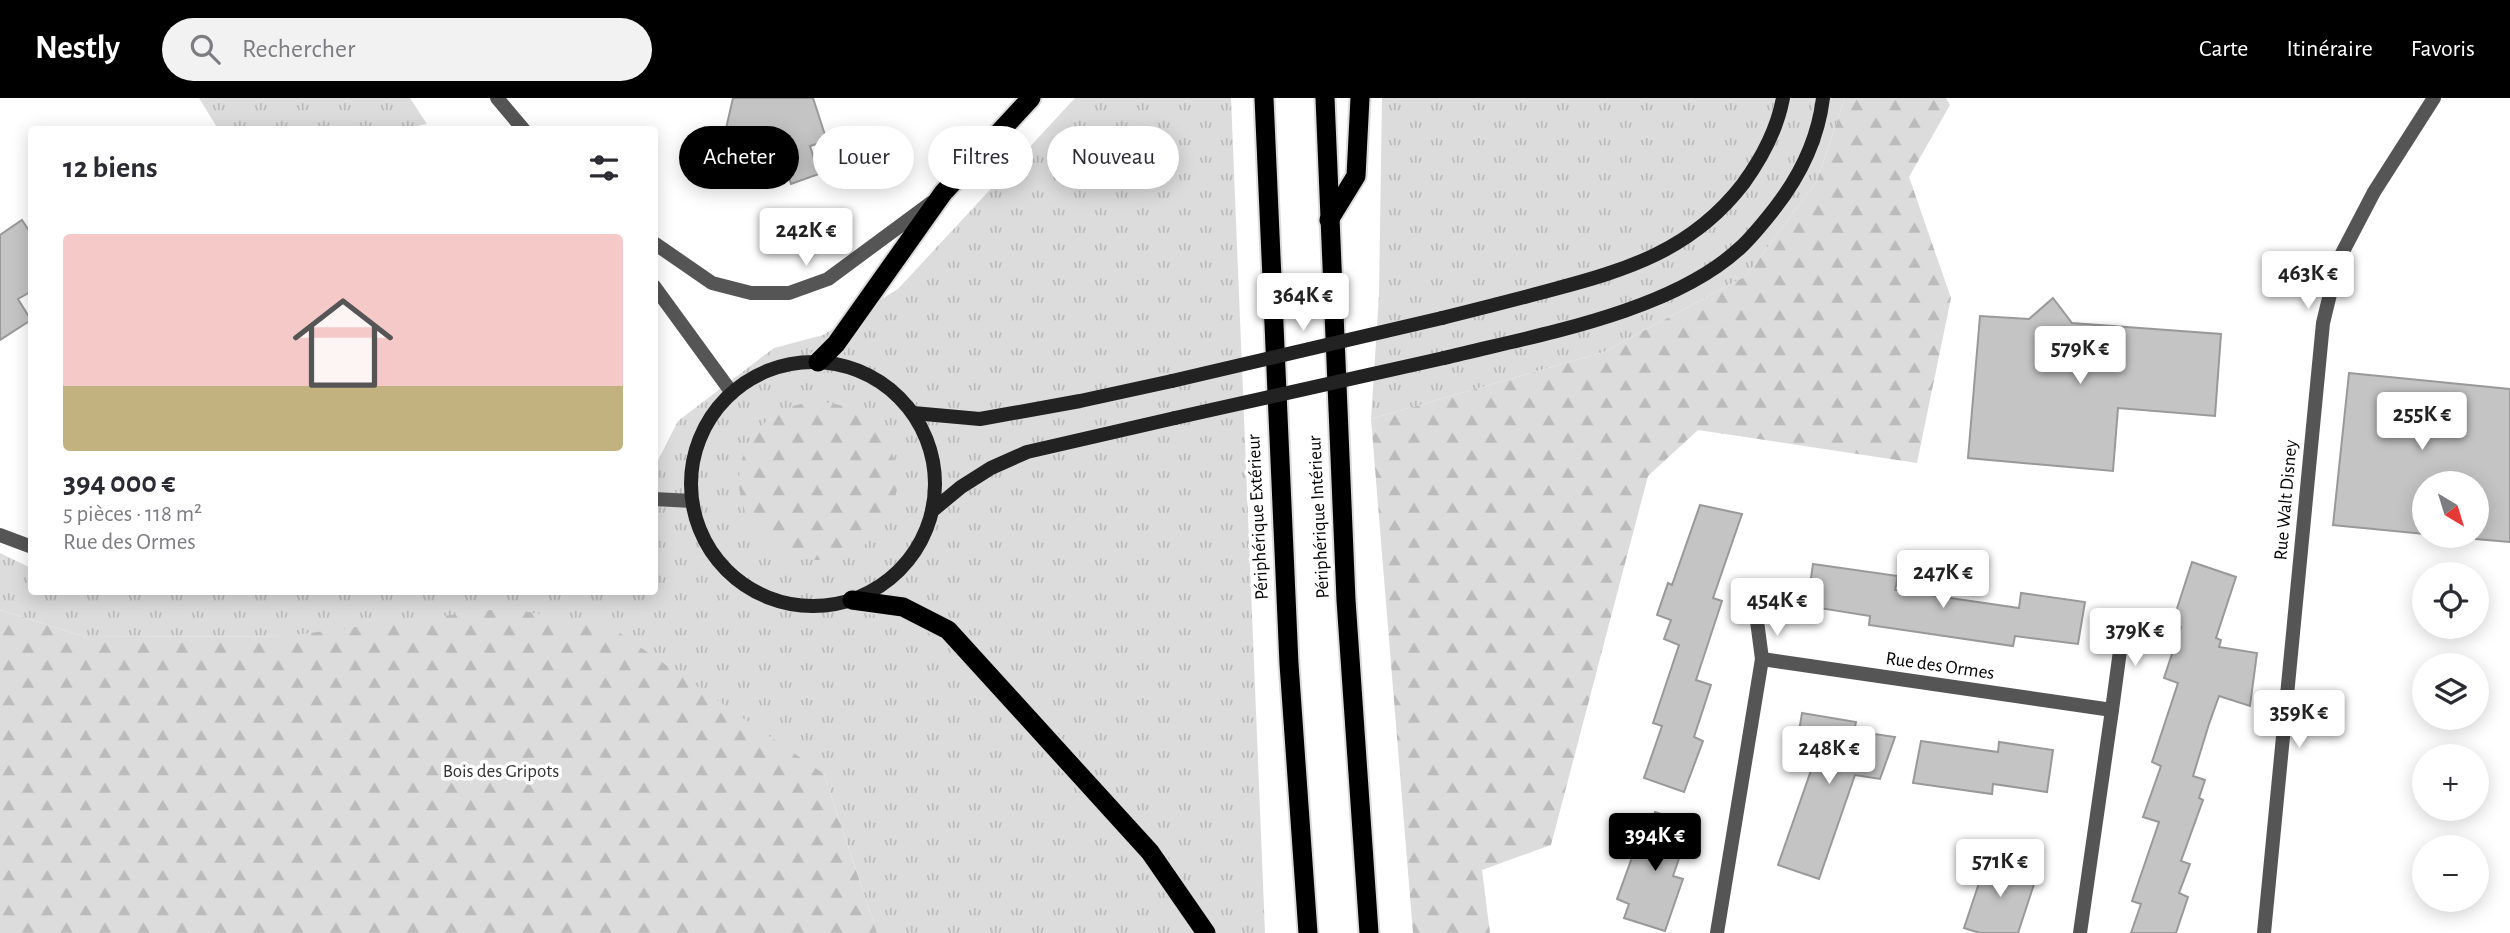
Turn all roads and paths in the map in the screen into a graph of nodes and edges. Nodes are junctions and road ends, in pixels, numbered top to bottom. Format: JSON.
{"nodes":[{"id":1,"x":497,"y":98,"type":"edge"},
{"id":2,"x":1031,"y":98,"type":"edge"},
{"id":3,"x":1264,"y":98,"type":"edge"},
{"id":4,"x":1325,"y":98,"type":"edge"},
{"id":5,"x":1360,"y":98,"type":"edge"},
{"id":6,"x":1783,"y":98,"type":"edge"},
{"id":7,"x":1823,"y":98,"type":"edge"},
{"id":8,"x":2434,"y":98,"type":"edge"},
{"id":9,"x":521,"y":126,"type":"edge"},
{"id":10,"x":943,"y":193,"type":"junction"},
{"id":11,"x":1329,"y":220,"type":"junction"},
{"id":12,"x":658,"y":246,"type":"edge"},
{"id":13,"x":658,"y":291,"type":"edge"},
{"id":14,"x":818,"y":362,"type":"junction"},
{"id":15,"x":732,"y":393,"type":"junction"},
{"id":16,"x":913,"y":413,"type":"junction"},
{"id":17,"x":658,"y":499,"type":"edge"},
{"id":18,"x":692,"y":501,"type":"junction"},
{"id":19,"x":932,"y":512,"type":"junction"},
{"id":20,"x":0,"y":535,"type":"edge"},
{"id":21,"x":28,"y":546,"type":"edge"},
{"id":22,"x":852,"y":600,"type":"junction"},
{"id":23,"x":1758,"y":621,"type":"dead end"},
{"id":24,"x":2124,"y":621,"type":"dead end"},
{"id":25,"x":1762,"y":659,"type":"junction"},
{"id":26,"x":2112,"y":710,"type":"junction"},
{"id":27,"x":1206,"y":933,"type":"edge"},
{"id":28,"x":1308,"y":933,"type":"edge"},
{"id":29,"x":1369,"y":933,"type":"edge"},
{"id":30,"x":1717,"y":933,"type":"edge"},
{"id":31,"x":2080,"y":933,"type":"edge"},
{"id":32,"x":2264,"y":933,"type":"edge"}],
"edges":[{"from":1,"to":9,"type":"street"},
{"from":2,"to":10,"type":"highway"},
{"from":3,"to":28,"type":"highway","name":"Périphérique Extérieur"},
{"from":4,"to":11,"type":"highway","name":"Périphérique Intérieur"},
{"from":5,"to":11,"type":"highway"},
{"from":6,"to":16,"type":"main road","bridge":true},
{"from":7,"to":19,"type":"main road","bridge":true},
{"from":8,"to":32,"type":"street","name":"Rue Walt Disney"},
{"from":10,"to":12,"type":"street"},
{"from":10,"to":14,"type":"highway"},
{"from":11,"to":29,"type":"highway","name":"Périphérique Intérieur"},
{"from":13,"to":15,"type":"street"},
{"from":14,"to":15,"type":"main road"},
{"from":14,"to":16,"type":"main road"},
{"from":15,"to":18,"type":"main road"},
{"from":16,"to":19,"type":"main road"},
{"from":17,"to":18,"type":"street"},
{"from":18,"to":22,"type":"main road"},
{"from":19,"to":22,"type":"main road"},
{"from":20,"to":21,"type":"street"},
{"from":22,"to":27,"type":"highway"},
{"from":23,"to":25,"type":"street"},
{"from":24,"to":26,"type":"street"},
{"from":25,"to":26,"type":"street","name":"Rue des Ormes"},
{"from":25,"to":30,"type":"street"},
{"from":26,"to":31,"type":"street"}]}
